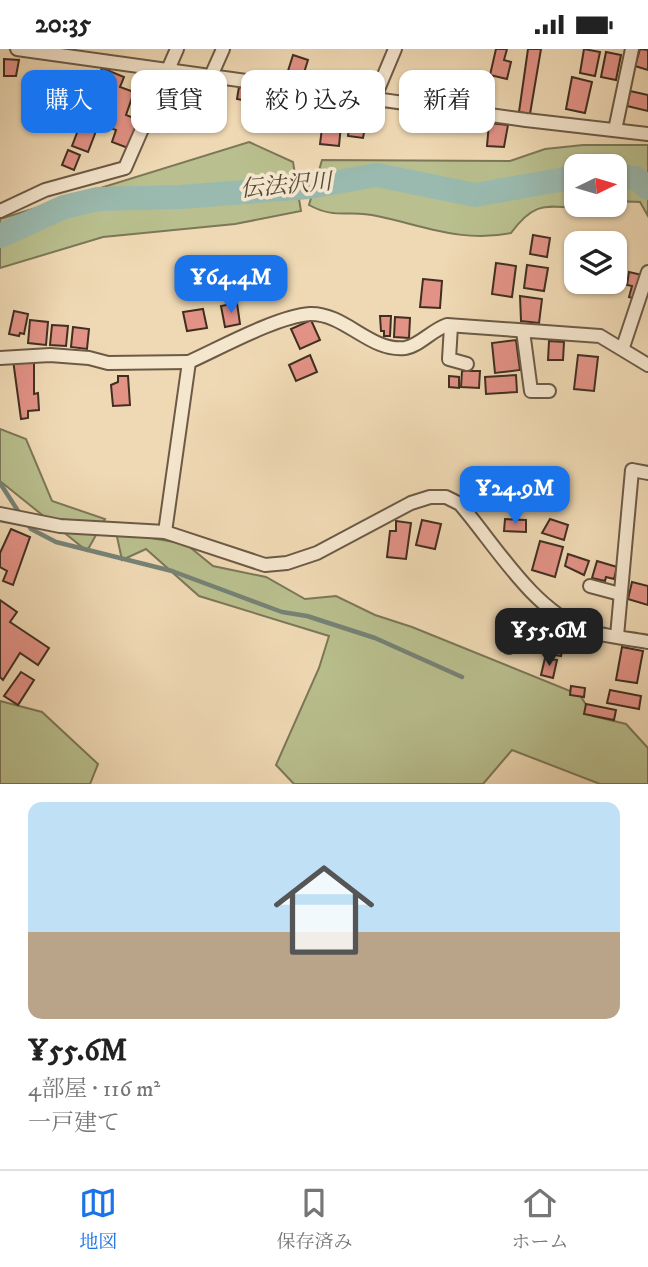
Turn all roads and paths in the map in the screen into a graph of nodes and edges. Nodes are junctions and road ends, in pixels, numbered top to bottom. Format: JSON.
{"nodes":[{"id":1,"x":17,"y":49,"type":"edge"},
{"id":2,"x":177,"y":49,"type":"edge"},
{"id":3,"x":223,"y":49,"type":"edge"},
{"id":4,"x":395,"y":49,"type":"edge"},
{"id":5,"x":632,"y":49,"type":"edge"},
{"id":6,"x":168,"y":70,"type":"joint"},
{"id":7,"x":214,"y":70,"type":"edge"},
{"id":8,"x":385,"y":73,"type":"edge"},
{"id":9,"x":385,"y":100,"type":"edge"},
{"id":10,"x":615,"y":130,"type":"junction"},
{"id":11,"x":140,"y":133,"type":"edge"},
{"id":12,"x":648,"y":134,"type":"edge"},
{"id":13,"x":0,"y":211,"type":"edge"},
{"id":14,"x":648,"y":271,"type":"edge"},
{"id":15,"x":451,"y":326,"type":"junction"},
{"id":16,"x":523,"y":331,"type":"junction"},
{"id":17,"x":623,"y":347,"type":"junction"},
{"id":18,"x":0,"y":358,"type":"edge"},
{"id":19,"x":189,"y":362,"type":"junction"},
{"id":20,"x":467,"y":364,"type":"dead end"},
{"id":21,"x":648,"y":365,"type":"edge"},
{"id":22,"x":549,"y":391,"type":"dead end"},
{"id":23,"x":648,"y":473,"type":"edge"},
{"id":24,"x":2,"y":514,"type":"edge"},
{"id":25,"x":164,"y":532,"type":"junction"},
{"id":26,"x":590,"y":586,"type":"dead end"},
{"id":27,"x":620,"y":594,"type":"junction"},
{"id":28,"x":558,"y":616,"type":"junction"},
{"id":29,"x":617,"y":636,"type":"junction"},
{"id":30,"x":648,"y":642,"type":"edge"},
{"id":31,"x":509,"y":647,"type":"dead end"}],
"edges":[{"from":1,"to":6,"type":"street"},
{"from":2,"to":6,"type":"street"},
{"from":3,"to":7,"type":"street"},
{"from":4,"to":8,"type":"street"},
{"from":5,"to":10,"type":"street"},
{"from":9,"to":10,"type":"street"},
{"from":10,"to":12,"type":"street"},
{"from":11,"to":13,"type":"street"},
{"from":14,"to":17,"type":"street"},
{"from":15,"to":16,"type":"street"},
{"from":15,"to":19,"type":"street"},
{"from":15,"to":20,"type":"street"},
{"from":16,"to":17,"type":"street"},
{"from":16,"to":22,"type":"street"},
{"from":17,"to":21,"type":"street"},
{"from":18,"to":19,"type":"street"},
{"from":19,"to":25,"type":"street"},
{"from":23,"to":27,"type":"street"},
{"from":24,"to":25,"type":"street"},
{"from":25,"to":28,"type":"street"},
{"from":26,"to":27,"type":"street"},
{"from":27,"to":29,"type":"street"},
{"from":28,"to":29,"type":"street"},
{"from":28,"to":31,"type":"street"},
{"from":29,"to":30,"type":"street"}]}
